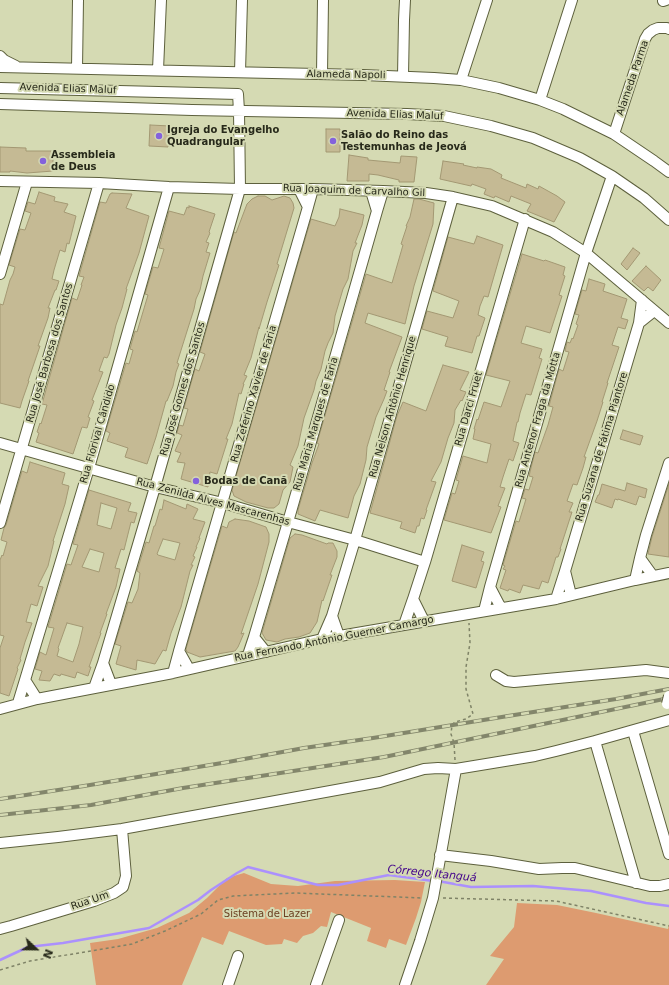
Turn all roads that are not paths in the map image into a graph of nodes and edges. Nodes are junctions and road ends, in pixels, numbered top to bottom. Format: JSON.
{"nodes":[{"id":1,"x":78,"y":0,"type":"edge"},
{"id":2,"x":161,"y":0,"type":"edge"},
{"id":3,"x":242,"y":0,"type":"edge"},
{"id":4,"x":324,"y":0,"type":"edge"},
{"id":5,"x":405,"y":0,"type":"edge"},
{"id":6,"x":487,"y":0,"type":"edge"},
{"id":7,"x":572,"y":0,"type":"edge"},
{"id":8,"x":669,"y":29,"type":"edge"},
{"id":9,"x":0,"y":56,"type":"edge"},
{"id":10,"x":0,"y":67,"type":"edge"},
{"id":11,"x":22,"y":68,"type":"junction"},
{"id":12,"x":77,"y":68,"type":"junction"},
{"id":13,"x":158,"y":70,"type":"junction"},
{"id":14,"x":240,"y":72,"type":"junction"},
{"id":15,"x":322,"y":74,"type":"junction"},
{"id":16,"x":403,"y":76,"type":"junction"},
{"id":17,"x":461,"y":80,"type":"junction"},
{"id":18,"x":0,"y":88,"type":"edge"},
{"id":19,"x":540,"y":100,"type":"junction"},
{"id":20,"x":0,"y":104,"type":"edge"},
{"id":21,"x":239,"y":111,"type":"junction"},
{"id":22,"x":614,"y":134,"type":"junction"},
{"id":23,"x":669,"y":172,"type":"edge"},
{"id":24,"x":612,"y":176,"type":"junction"},
{"id":25,"x":0,"y":181,"type":"edge"},
{"id":26,"x":26,"y":182,"type":"junction"},
{"id":27,"x":99,"y":183,"type":"junction"},
{"id":28,"x":169,"y":187,"type":"junction"},
{"id":29,"x":240,"y":189,"type":"junction"},
{"id":30,"x":299,"y":189,"type":"junction"},
{"id":31,"x":313,"y":189,"type":"junction"},
{"id":32,"x":371,"y":191,"type":"junction"},
{"id":33,"x":383,"y":191,"type":"junction"},
{"id":34,"x":453,"y":197,"type":"junction"},
{"id":35,"x":308,"y":207,"type":"junction"},
{"id":36,"x":377,"y":211,"type":"junction"},
{"id":37,"x":524,"y":219,"type":"junction"},
{"id":38,"x":669,"y":220,"type":"edge"},
{"id":39,"x":586,"y":253,"type":"junction"},
{"id":40,"x":0,"y":274,"type":"edge"},
{"id":41,"x":642,"y":300,"type":"junction"},
{"id":42,"x":654,"y":311,"type":"junction"},
{"id":43,"x":639,"y":323,"type":"junction"},
{"id":44,"x":669,"y":323,"type":"edge"},
{"id":45,"x":0,"y":443,"type":"edge"},
{"id":46,"x":22,"y":449,"type":"junction"},
{"id":47,"x":669,"y":463,"type":"edge"},
{"id":48,"x":89,"y":468,"type":"junction"},
{"id":49,"x":155,"y":487,"type":"junction"},
{"id":50,"x":222,"y":503,"type":"junction"},
{"id":51,"x":288,"y":522,"type":"junction"},
{"id":52,"x":0,"y":523,"type":"edge"},
{"id":53,"x":355,"y":540,"type":"junction"},
{"id":54,"x":640,"y":558,"type":"junction"},
{"id":55,"x":425,"y":562,"type":"junction"},
{"id":56,"x":565,"y":571,"type":"junction"},
{"id":57,"x":669,"y":573,"type":"edge"},
{"id":58,"x":653,"y":576,"type":"junction"},
{"id":59,"x":634,"y":580,"type":"junction"},
{"id":60,"x":490,"y":587,"type":"junction"},
{"id":61,"x":571,"y":596,"type":"junction"},
{"id":62,"x":412,"y":599,"type":"junction"},
{"id":63,"x":556,"y":599,"type":"junction"},
{"id":64,"x":501,"y":608,"type":"junction"},
{"id":65,"x":484,"y":611,"type":"junction"},
{"id":66,"x":332,"y":616,"type":"junction"},
{"id":67,"x":424,"y":621,"type":"junction"},
{"id":68,"x":404,"y":625,"type":"junction"},
{"id":69,"x":339,"y":636,"type":"junction"},
{"id":70,"x":254,"y":637,"type":"junction"},
{"id":71,"x":322,"y":639,"type":"junction"},
{"id":72,"x":179,"y":651,"type":"junction"},
{"id":73,"x":266,"y":652,"type":"junction"},
{"id":74,"x":248,"y":655,"type":"junction"},
{"id":75,"x":103,"y":663,"type":"junction"},
{"id":76,"x":189,"y":669,"type":"junction"},
{"id":77,"x":173,"y":673,"type":"junction"},
{"id":78,"x":669,"y":673,"type":"edge"},
{"id":79,"x":496,"y":675,"type":"dead end"},
{"id":80,"x":25,"y":680,"type":"junction"},
{"id":81,"x":111,"y":684,"type":"junction"},
{"id":82,"x":94,"y":688,"type":"junction"},
{"id":83,"x":37,"y":699,"type":"junction"},
{"id":84,"x":668,"y":700,"type":"edge"},
{"id":85,"x":18,"y":703,"type":"junction"},
{"id":86,"x":0,"y":709,"type":"edge"},
{"id":87,"x":669,"y":720,"type":"edge"},
{"id":88,"x":633,"y":731,"type":"junction"},
{"id":89,"x":595,"y":741,"type":"junction"},
{"id":90,"x":456,"y":770,"type":"junction"},
{"id":91,"x":122,"y":829,"type":"junction"},
{"id":92,"x":0,"y":843,"type":"edge"},
{"id":93,"x":669,"y":854,"type":"edge"},
{"id":94,"x":440,"y":856,"type":"junction"},
{"id":95,"x":636,"y":883,"type":"junction"},
{"id":96,"x":669,"y":884,"type":"edge"},
{"id":97,"x":338,"y":920,"type":"dead end"},
{"id":98,"x":0,"y":929,"type":"edge"},
{"id":99,"x":238,"y":956,"type":"dead end"},
{"id":100,"x":228,"y":985,"type":"edge"},
{"id":101,"x":316,"y":985,"type":"edge"},
{"id":102,"x":405,"y":985,"type":"edge"}],
"edges":[{"from":1,"to":12,"type":"street"},
{"from":2,"to":13,"type":"street"},
{"from":3,"to":14,"type":"street"},
{"from":4,"to":15,"type":"street"},
{"from":5,"to":16,"type":"street"},
{"from":6,"to":17,"type":"street"},
{"from":7,"to":19,"type":"street"},
{"from":8,"to":22,"type":"street","name":"Alameda Parma"},
{"from":9,"to":11,"type":"street"},
{"from":10,"to":11,"type":"street","name":"Alameda Napoli"},
{"from":11,"to":12,"type":"street","name":"Alameda Napoli"},
{"from":12,"to":13,"type":"street","name":"Alameda Napoli"},
{"from":13,"to":14,"type":"street","name":"Alameda Napoli"},
{"from":14,"to":15,"type":"street","name":"Alameda Napoli"},
{"from":15,"to":16,"type":"street","name":"Alameda Napoli"},
{"from":16,"to":17,"type":"street","name":"Alameda Napoli"},
{"from":17,"to":19,"type":"street","name":"Alameda Napoli"},
{"from":18,"to":21,"type":"street","name":"Avenida Elias Maluf"},
{"from":19,"to":22,"type":"street","name":"Alameda Napoli"},
{"from":20,"to":21,"type":"street","name":"Avenida Elias Maluf"},
{"from":21,"to":24,"type":"street","name":"Avenida Elias Maluf"},
{"from":21,"to":29,"type":"street","name":"Rua José Gomes dos Santos"},
{"from":22,"to":23,"type":"street","name":"Alameda Napoli"},
{"from":24,"to":38,"type":"street","name":"Avenida Elias Maluf"},
{"from":24,"to":39,"type":"street","name":"Rua Antenor Fraga da Motta"},
{"from":25,"to":26,"type":"street","name":"Rua Joaquim de Carvalho Gil"},
{"from":26,"to":27,"type":"street","name":"Rua Joaquim de Carvalho Gil"},
{"from":26,"to":40,"type":"street"},
{"from":27,"to":28,"type":"street","name":"Rua Joaquim de Carvalho Gil"},
{"from":27,"to":46,"type":"street","name":"Rua José Barbosa dos Santos"},
{"from":28,"to":29,"type":"street","name":"Rua Joaquim de Carvalho Gil"},
{"from":28,"to":48,"type":"street","name":"Rua Florival Cândido"},
{"from":29,"to":30,"type":"street","name":"Rua Joaquim de Carvalho Gil"},
{"from":29,"to":49,"type":"street","name":"Rua José Gomes dos Santos"},
{"from":30,"to":31,"type":"street","name":"Rua Joaquim de Carvalho Gil"},
{"from":30,"to":35,"type":"street"},
{"from":31,"to":32,"type":"street","name":"Rua Joaquim de Carvalho Gil"},
{"from":31,"to":35,"type":"street","name":"Rua Zeferino Xavier de Faria"},
{"from":32,"to":33,"type":"street","name":"Rua Joaquim de Carvalho Gil"},
{"from":32,"to":36,"type":"street"},
{"from":33,"to":34,"type":"street","name":"Rua Joaquim de Carvalho Gil"},
{"from":33,"to":36,"type":"street","name":"Rua Maria Marques de Faria"},
{"from":34,"to":37,"type":"street","name":"Rua Joaquim de Carvalho Gil"},
{"from":34,"to":53,"type":"street","name":"Rua Nelson Antônio Henrique"},
{"from":35,"to":50,"type":"street","name":"Rua Zeferino Xavier de Faria"},
{"from":36,"to":51,"type":"street","name":"Rua Maria Marques de Faria"},
{"from":37,"to":39,"type":"street","name":"Rua Joaquim de Carvalho Gil"},
{"from":37,"to":55,"type":"street","name":"Rua Darci Fruet"},
{"from":39,"to":41,"type":"street","name":"Rua Joaquim de Carvalho Gil"},
{"from":39,"to":60,"type":"street","name":"Rua Antenor Fraga da Motta"},
{"from":41,"to":42,"type":"street","name":"Rua Joaquim de Carvalho Gil"},
{"from":41,"to":43,"type":"street","name":"Rua Suzana de Fátima Piantore"},
{"from":42,"to":43,"type":"street"},
{"from":42,"to":44,"type":"street","name":"Rua Joaquim de Carvalho Gil"},
{"from":43,"to":56,"type":"street","name":"Rua Suzana de Fátima Piantore"},
{"from":45,"to":46,"type":"street","name":"Rua Zenilda Alves Mascarenhas"},
{"from":46,"to":48,"type":"street","name":"Rua Zenilda Alves Mascarenhas"},
{"from":46,"to":52,"type":"street","name":"Rua José Barbosa dos Santos"},
{"from":47,"to":54,"type":"street"},
{"from":48,"to":49,"type":"street","name":"Rua Zenilda Alves Mascarenhas"},
{"from":48,"to":80,"type":"street","name":"Rua Florival Cândido"},
{"from":49,"to":50,"type":"street","name":"Rua Zenilda Alves Mascarenhas"},
{"from":49,"to":75,"type":"street","name":"Rua José Gomes dos Santos"},
{"from":50,"to":51,"type":"street","name":"Rua Zenilda Alves Mascarenhas"},
{"from":50,"to":72,"type":"street","name":"Rua Zeferino Xavier de Faria"},
{"from":51,"to":53,"type":"street","name":"Rua Zenilda Alves Mascarenhas"},
{"from":51,"to":70,"type":"street","name":"Rua Maria Marques de Faria"},
{"from":53,"to":55,"type":"street","name":"Rua Zenilda Alves Mascarenhas"},
{"from":53,"to":66,"type":"street","name":"Rua Nelson Antônio Henrique"},
{"from":54,"to":58,"type":"street"},
{"from":54,"to":59,"type":"street"},
{"from":55,"to":62,"type":"street","name":"Rua Darci Fruet"},
{"from":56,"to":61,"type":"street"},
{"from":56,"to":63,"type":"street","name":"Rua Suzana de Fátima Piantore"},
{"from":57,"to":58,"type":"street","name":"Rua Fernando Antônio Guerner Camargo"},
{"from":58,"to":59,"type":"street","name":"Rua Fernando Antônio Guerner Camargo"},
{"from":59,"to":61,"type":"street","name":"Rua Fernando Antônio Guerner Camargo"},
{"from":60,"to":64,"type":"street"},
{"from":60,"to":65,"type":"street","name":"Rua Antenor Fraga da Motta"},
{"from":61,"to":63,"type":"street","name":"Rua Fernando Antônio Guerner Camargo"},
{"from":62,"to":67,"type":"street"},
{"from":62,"to":68,"type":"street","name":"Rua Darci Fruet"},
{"from":63,"to":64,"type":"street","name":"Rua Fernando Antônio Guerner Camargo"},
{"from":64,"to":65,"type":"street","name":"Rua Fernando Antônio Guerner Camargo"},
{"from":65,"to":67,"type":"street","name":"Rua Fernando Antônio Guerner Camargo"},
{"from":66,"to":69,"type":"street"},
{"from":66,"to":71,"type":"street","name":"Rua Nelson Antônio Henrique"},
{"from":67,"to":68,"type":"street","name":"Rua Fernando Antônio Guerner Camargo"},
{"from":68,"to":69,"type":"street","name":"Rua Fernando Antônio Guerner Camargo"},
{"from":69,"to":71,"type":"street","name":"Rua Fernando Antônio Guerner Camargo"},
{"from":70,"to":73,"type":"street"},
{"from":70,"to":74,"type":"street","name":"Rua Maria Marques de Faria"},
{"from":71,"to":73,"type":"street","name":"Rua Fernando Antônio Guerner Camargo"},
{"from":72,"to":76,"type":"street"},
{"from":72,"to":77,"type":"street","name":"Rua Zeferino Xavier de Faria"},
{"from":73,"to":74,"type":"street","name":"Rua Fernando Antônio Guerner Camargo"},
{"from":74,"to":76,"type":"street","name":"Rua Fernando Antônio Guerner Camargo"},
{"from":75,"to":81,"type":"street"},
{"from":75,"to":82,"type":"street","name":"Rua José Gomes dos Santos"},
{"from":76,"to":77,"type":"street","name":"Rua Fernando Antônio Guerner Camargo"},
{"from":77,"to":81,"type":"street","name":"Rua Fernando Antônio Guerner Camargo"},
{"from":78,"to":79,"type":"street"},
{"from":80,"to":83,"type":"street"},
{"from":80,"to":85,"type":"street","name":"Rua Florival Cândido"},
{"from":81,"to":82,"type":"street","name":"Rua Fernando Antônio Guerner Camargo"},
{"from":82,"to":83,"type":"street","name":"Rua Fernando Antônio Guerner Camargo"},
{"from":83,"to":85,"type":"street","name":"Rua Fernando Antônio Guerner Camargo"},
{"from":84,"to":87,"type":"street"},
{"from":85,"to":86,"type":"street","name":"Rua Fernando Antônio Guerner Camargo"},
{"from":87,"to":88,"type":"street"},
{"from":88,"to":89,"type":"street"},
{"from":88,"to":93,"type":"street"},
{"from":89,"to":90,"type":"street"},
{"from":89,"to":95,"type":"street"},
{"from":90,"to":91,"type":"street"},
{"from":90,"to":94,"type":"street"},
{"from":91,"to":92,"type":"street"},
{"from":91,"to":98,"type":"street","name":"Rua Um"},
{"from":94,"to":95,"type":"street"},
{"from":94,"to":102,"type":"street"},
{"from":95,"to":96,"type":"street"},
{"from":97,"to":101,"type":"street"},
{"from":99,"to":100,"type":"street"}]}
